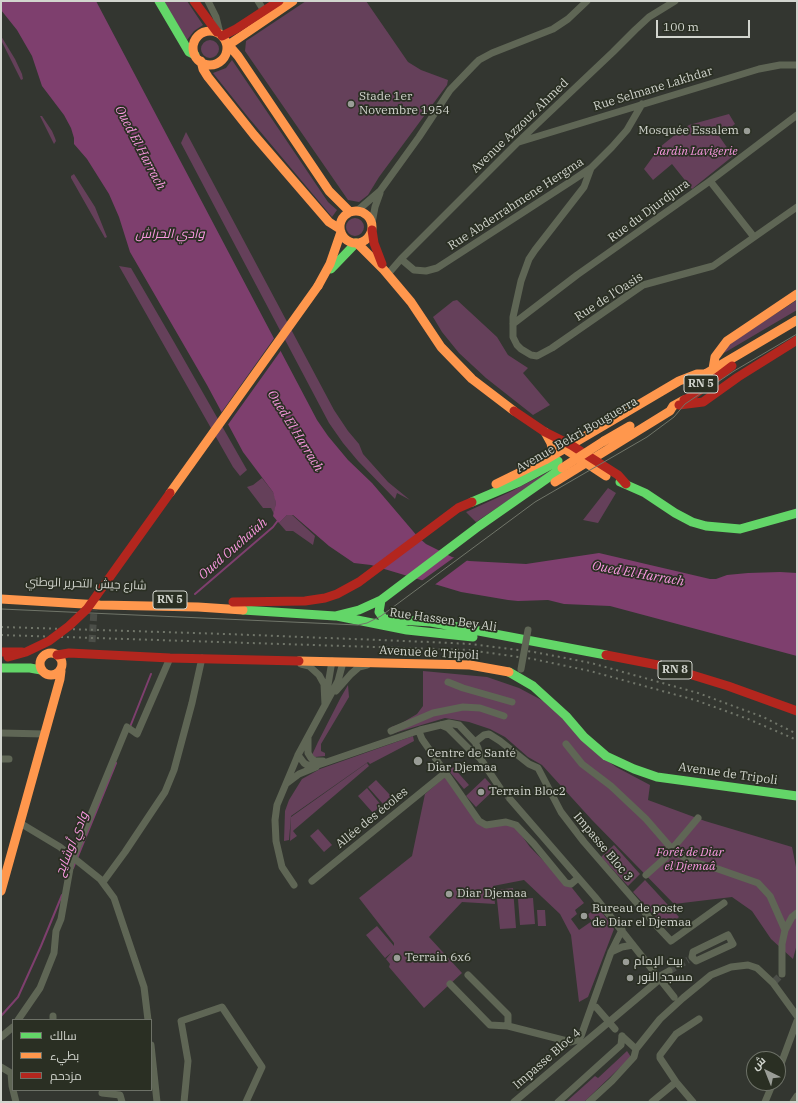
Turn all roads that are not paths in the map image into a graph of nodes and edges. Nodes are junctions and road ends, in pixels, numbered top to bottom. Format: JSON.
{"nodes":[{"id":1,"x":159,"y":1,"type":"edge"},
{"id":2,"x":194,"y":1,"type":"edge"},
{"id":3,"x":208,"y":1,"type":"edge"},
{"id":4,"x":258,"y":1,"type":"edge"},
{"id":5,"x":278,"y":1,"type":"edge"},
{"id":6,"x":292,"y":1,"type":"edge"},
{"id":7,"x":587,"y":1,"type":"edge"},
{"id":8,"x":675,"y":1,"type":"edge"},
{"id":9,"x":264,"y":11,"type":"junction"},
{"id":10,"x":220,"y":34,"type":"junction"},
{"id":11,"x":227,"y":47,"type":"junction"},
{"id":12,"x":198,"y":58,"type":"junction"},
{"id":13,"x":797,"y":65,"type":"edge"},
{"id":14,"x":642,"y":104,"type":"junction"},
{"id":15,"x":797,"y":115,"type":"edge"},
{"id":16,"x":517,"y":143,"type":"junction"},
{"id":17,"x":592,"y":168,"type":"junction"},
{"id":18,"x":710,"y":181,"type":"junction"},
{"id":19,"x":380,"y":191,"type":"junction"},
{"id":20,"x":797,"y":207,"type":"edge"},
{"id":21,"x":354,"y":212,"type":"junction"},
{"id":22,"x":372,"y":227,"type":"junction"},
{"id":23,"x":341,"y":230,"type":"junction"},
{"id":24,"x":754,"y":237,"type":"junction"},
{"id":25,"x":357,"y":243,"type":"junction"},
{"id":26,"x":401,"y":260,"type":"junction"},
{"id":27,"x":386,"y":272,"type":"junction"},
{"id":28,"x":318,"y":286,"type":"junction"},
{"id":29,"x":797,"y":294,"type":"edge"},
{"id":30,"x":797,"y":320,"type":"edge"},
{"id":31,"x":513,"y":324,"type":"junction"},
{"id":32,"x":797,"y":326,"type":"edge"},
{"id":33,"x":797,"y":340,"type":"edge"},
{"id":34,"x":730,"y":363,"type":"junction"},
{"id":35,"x":713,"y":366,"type":"junction"},
{"id":36,"x":704,"y":374,"type":"junction"},
{"id":37,"x":674,"y":406,"type":"junction"},
{"id":38,"x":545,"y":432,"type":"junction"},
{"id":39,"x":601,"y":438,"type":"junction"},
{"id":40,"x":567,"y":447,"type":"junction"},
{"id":41,"x":545,"y":460,"type":"junction"},
{"id":42,"x":587,"y":461,"type":"junction"},
{"id":43,"x":560,"y":465,"type":"junction"},
{"id":44,"x":472,"y":502,"type":"junction"},
{"id":45,"x":797,"y":513,"type":"edge"},
{"id":46,"x":479,"y":526,"type":"junction"},
{"id":47,"x":1,"y":592,"type":"edge"},
{"id":48,"x":338,"y":594,"type":"joint"},
{"id":49,"x":1,"y":599,"type":"edge"},
{"id":50,"x":381,"y":600,"type":"junction"},
{"id":51,"x":335,"y":616,"type":"junction"},
{"id":52,"x":528,"y":630,"type":"dead end"},
{"id":53,"x":548,"y":645,"type":"junction"},
{"id":54,"x":57,"y":654,"type":"junction"},
{"id":55,"x":45,"y":655,"type":"junction"},
{"id":56,"x":93,"y":655,"type":"junction"},
{"id":57,"x":4,"y":656,"type":"edge"},
{"id":58,"x":170,"y":658,"type":"junction"},
{"id":59,"x":202,"y":658,"type":"junction"},
{"id":60,"x":292,"y":660,"type":"junction"},
{"id":61,"x":332,"y":661,"type":"junction"},
{"id":62,"x":342,"y":662,"type":"junction"},
{"id":63,"x":373,"y":663,"type":"junction"},
{"id":64,"x":1,"y":668,"type":"edge"},
{"id":65,"x":522,"y":669,"type":"dead end"},
{"id":66,"x":41,"y":670,"type":"junction"},
{"id":67,"x":59,"y":671,"type":"junction"},
{"id":68,"x":448,"y":682,"type":"dead end"},
{"id":69,"x":512,"y":702,"type":"dead end"},
{"id":70,"x":325,"y":705,"type":"junction"},
{"id":71,"x":797,"y":711,"type":"edge"},
{"id":72,"x":504,"y":716,"type":"dead end"},
{"id":73,"x":440,"y":725,"type":"junction"},
{"id":74,"x":420,"y":730,"type":"junction"},
{"id":75,"x":391,"y":731,"type":"dead end"},
{"id":76,"x":1,"y":733,"type":"edge"},
{"id":77,"x":45,"y":734,"type":"junction"},
{"id":78,"x":308,"y":736,"type":"junction"},
{"id":79,"x":476,"y":742,"type":"junction"},
{"id":80,"x":566,"y":744,"type":"dead end"},
{"id":81,"x":298,"y":755,"type":"junction"},
{"id":82,"x":480,"y":758,"type":"junction"},
{"id":83,"x":1,"y":759,"type":"edge"},
{"id":84,"x":9,"y":759,"type":"dead end"},
{"id":85,"x":331,"y":760,"type":"junction"},
{"id":86,"x":445,"y":773,"type":"junction"},
{"id":87,"x":286,"y":783,"type":"junction"},
{"id":88,"x":500,"y":788,"type":"tunnel mouth"},
{"id":89,"x":797,"y":796,"type":"edge"},
{"id":90,"x":510,"y":800,"type":"tunnel mouth"},
{"id":91,"x":698,"y":818,"type":"dead end"},
{"id":92,"x":20,"y":823,"type":"junction"},
{"id":93,"x":672,"y":849,"type":"junction"},
{"id":94,"x":74,"y":858,"type":"junction"},
{"id":95,"x":646,"y":876,"type":"dead end"},
{"id":96,"x":578,"y":878,"type":"junction"},
{"id":97,"x":312,"y":881,"type":"dead end"},
{"id":98,"x":103,"y":882,"type":"junction"},
{"id":99,"x":294,"y":885,"type":"dead end"},
{"id":100,"x":1,"y":891,"type":"edge"},
{"id":101,"x":724,"y":903,"type":"dead end"},
{"id":102,"x":797,"y":913,"type":"edge"},
{"id":103,"x":622,"y":930,"type":"junction"},
{"id":104,"x":785,"y":930,"type":"junction"},
{"id":105,"x":633,"y":945,"type":"junction"},
{"id":106,"x":612,"y":952,"type":"junction"},
{"id":107,"x":690,"y":958,"type":"joint"},
{"id":108,"x":669,"y":971,"type":"tunnel mouth"},
{"id":109,"x":782,"y":974,"type":"dead end"},
{"id":110,"x":468,"y":975,"type":"dead end"},
{"id":111,"x":659,"y":978,"type":"junction"},
{"id":112,"x":450,"y":984,"type":"dead end"},
{"id":113,"x":674,"y":997,"type":"dead end"},
{"id":114,"x":592,"y":1007,"type":"junction"},
{"id":115,"x":797,"y":1016,"type":"edge"},
{"id":116,"x":699,"y":1018,"type":"dead end"},
{"id":117,"x":19,"y":1019,"type":"edge"},
{"id":118,"x":148,"y":1019,"type":"edge"},
{"id":119,"x":609,"y":1021,"type":"junction"},
{"id":120,"x":797,"y":1021,"type":"edge"},
{"id":121,"x":586,"y":1024,"type":"junction"},
{"id":122,"x":508,"y":1026,"type":"junction"},
{"id":123,"x":12,"y":1028,"type":"edge"},
{"id":124,"x":615,"y":1029,"type":"dead end"},
{"id":125,"x":594,"y":1033,"type":"junction"},
{"id":126,"x":1,"y":1037,"type":"edge"},
{"id":127,"x":636,"y":1049,"type":"junction"},
{"id":128,"x":152,"y":1054,"type":"edge"},
{"id":129,"x":786,"y":1054,"type":"edge"},
{"id":130,"x":1,"y":1068,"type":"edge"},
{"id":131,"x":12,"y":1071,"type":"edge"},
{"id":132,"x":676,"y":1082,"type":"junction"},
{"id":133,"x":12,"y":1086,"type":"edge"},
{"id":134,"x":13,"y":1091,"type":"edge"},
{"id":135,"x":770,"y":1091,"type":"edge"},
{"id":136,"x":102,"y":1093,"type":"dead end"},
{"id":137,"x":797,"y":1096,"type":"edge"},
{"id":138,"x":16,"y":1102,"type":"edge"},
{"id":139,"x":122,"y":1102,"type":"edge"},
{"id":140,"x":157,"y":1102,"type":"edge"},
{"id":141,"x":184,"y":1102,"type":"edge"},
{"id":142,"x":246,"y":1102,"type":"edge"},
{"id":143,"x":514,"y":1102,"type":"edge"},
{"id":144,"x":558,"y":1102,"type":"edge"},
{"id":145,"x":589,"y":1102,"type":"edge"},
{"id":146,"x":652,"y":1102,"type":"edge"},
{"id":147,"x":693,"y":1102,"type":"edge"},
{"id":148,"x":765,"y":1102,"type":"edge"},
{"id":149,"x":793,"y":1102,"type":"edge"}],
"edges":[{"from":1,"to":12,"type":"main road"},
{"from":2,"to":10,"type":"main road"},
{"from":3,"to":10,"type":"street"},
{"from":4,"to":9,"type":"street"},
{"from":5,"to":9,"type":"main road"},
{"from":6,"to":11,"type":"main road"},
{"from":7,"to":19,"type":"street"},
{"from":8,"to":16,"type":"street","name":"Avenue Azzouz Ahmed"},
{"from":9,"to":10,"type":"main road"},
{"from":10,"to":11,"type":"main road"},
{"from":10,"to":12,"type":"main road"},
{"from":11,"to":12,"type":"main road"},
{"from":11,"to":21,"type":"main road"},
{"from":12,"to":23,"type":"main road"},
{"from":13,"to":14,"type":"street","name":"Rue Selmane Lakhdar"},
{"from":14,"to":16,"type":"street","name":"Rue Selmane Lakhdar"},
{"from":14,"to":17,"type":"street","name":"Rue Abderrahmene Hergma"},
{"from":15,"to":18,"type":"street","name":"Rue du Djurdjura"},
{"from":16,"to":26,"type":"street","name":"Avenue Azzouz Ahmed"},
{"from":17,"to":26,"type":"street","name":"Rue Abderrahmene Hergma"},
{"from":17,"to":31,"type":"street"},
{"from":18,"to":24,"type":"street"},
{"from":18,"to":31,"type":"street","name":"Rue du Djurdjura"},
{"from":19,"to":21,"type":"street"},
{"from":19,"to":22,"type":"street"},
{"from":20,"to":24,"type":"street","name":"Rue de l'Oasis"},
{"from":21,"to":22,"type":"main road"},
{"from":21,"to":23,"type":"main road"},
{"from":22,"to":25,"type":"main road"},
{"from":22,"to":27,"type":"main road"},
{"from":23,"to":25,"type":"main road"},
{"from":23,"to":28,"type":"main road"},
{"from":24,"to":31,"type":"street","name":"Rue de l'Oasis"},
{"from":25,"to":27,"type":"main road"},
{"from":25,"to":28,"type":"main road"},
{"from":26,"to":27,"type":"street","name":"Avenue Azzouz Ahmed"},
{"from":27,"to":38,"type":"main road"},
{"from":28,"to":57,"type":"main road","bridge":true},
{"from":29,"to":35,"type":"main road"},
{"from":30,"to":34,"type":"main road","number":"RN 5"},
{"from":32,"to":34,"type":"main road","number":"RN 5"},
{"from":33,"to":37,"type":"main road"},
{"from":34,"to":35,"type":"main road","name":"Avenue Bekri Bouguerra","number":"RN 5"},
{"from":34,"to":37,"type":"main road"},
{"from":34,"to":39,"type":"main road","number":"RN 5"},
{"from":35,"to":36,"type":"main road","name":"Avenue Bekri Bouguerra","number":"RN 5"},
{"from":36,"to":39,"type":"main road","name":"Avenue Bekri Bouguerra","number":"RN 5"},
{"from":36,"to":40,"type":"main road"},
{"from":37,"to":42,"type":"main road"},
{"from":38,"to":40,"type":"main road"},
{"from":38,"to":41,"type":"main road"},
{"from":39,"to":43,"type":"main road","name":"Avenue Bekri Bouguerra","number":"RN 5"},
{"from":40,"to":41,"type":"main road"},
{"from":40,"to":42,"type":"main road"},
{"from":41,"to":44,"type":"main road"},
{"from":42,"to":45,"type":"main road"},
{"from":42,"to":46,"type":"main road"},
{"from":43,"to":44,"type":"main road","name":"Avenue Bekri Bouguerra","number":"RN 5"},
{"from":43,"to":46,"type":"main road","name":"Avenue Bekri Bouguerra","number":"RN 5"},
{"from":44,"to":48,"type":"main road","name":"Avenue Bekri Bouguerra","number":"RN 5"},
{"from":46,"to":50,"type":"main road","name":"Avenue Bekri Bouguerra","number":"RN 5"},
{"from":47,"to":48,"type":"main road","name":"شارع جيش التحرير الوطني","number":"RN 5"},
{"from":49,"to":51,"type":"main road","name":"شارع جيش التحرير الوطني","number":"RN 5"},
{"from":50,"to":51,"type":"main road","number":"RN 5"},
{"from":50,"to":53,"type":"main road","name":"Rue Hassen Bey Ali","number":"RN 8"},
{"from":51,"to":53,"type":"main road","name":"Rue Hassen Bey Ali","number":"RN 8"},
{"from":52,"to":65,"type":"street","bridge":true},
{"from":53,"to":71,"type":"main road","name":"Rue Hassen Bey Ali","number":"RN 8"},
{"from":54,"to":55,"type":"main road"},
{"from":54,"to":56,"type":"main road","name":"Avenue de Tripoli"},
{"from":54,"to":67,"type":"main road"},
{"from":55,"to":57,"type":"main road"},
{"from":55,"to":66,"type":"main road"},
{"from":56,"to":58,"type":"main road","name":"Avenue de Tripoli"},
{"from":56,"to":67,"type":"main road","name":"Avenue de Tripoli"},
{"from":58,"to":59,"type":"main road","name":"Avenue de Tripoli"},
{"from":58,"to":94,"type":"street"},
{"from":59,"to":60,"type":"main road","name":"Avenue de Tripoli"},
{"from":59,"to":98,"type":"street"},
{"from":60,"to":61,"type":"main road","name":"Avenue de Tripoli"},
{"from":60,"to":70,"type":"street"},
{"from":61,"to":62,"type":"main road","name":"Avenue de Tripoli"},
{"from":61,"to":70,"type":"street"},
{"from":62,"to":63,"type":"main road","name":"Avenue de Tripoli"},
{"from":62,"to":70,"type":"street"},
{"from":63,"to":70,"type":"street"},
{"from":63,"to":89,"type":"main road","name":"Avenue de Tripoli"},
{"from":64,"to":66,"type":"main road"},
{"from":66,"to":67,"type":"main road"},
{"from":67,"to":77,"type":"main road"},
{"from":68,"to":69,"type":"street"},
{"from":70,"to":78,"type":"street"},
{"from":72,"to":75,"type":"street"},
{"from":73,"to":74,"type":"street"},
{"from":73,"to":79,"type":"street"},
{"from":73,"to":82,"type":"street"},
{"from":74,"to":85,"type":"street"},
{"from":74,"to":86,"type":"street"},
{"from":76,"to":77,"type":"street"},
{"from":77,"to":92,"type":"main road"},
{"from":78,"to":81,"type":"street"},
{"from":78,"to":85,"type":"street"},
{"from":79,"to":82,"type":"street"},
{"from":79,"to":101,"type":"street","name":"Impasse Bloc 3"},
{"from":80,"to":93,"type":"street"},
{"from":81,"to":85,"type":"street"},
{"from":81,"to":87,"type":"street"},
{"from":82,"to":88,"type":"street"},
{"from":83,"to":84,"type":"street"},
{"from":85,"to":87,"type":"street"},
{"from":86,"to":96,"type":"street"},
{"from":86,"to":97,"type":"street","name":"Allée des écoles"},
{"from":87,"to":99,"type":"street"},
{"from":90,"to":96,"type":"street"},
{"from":91,"to":93,"type":"street"},
{"from":92,"to":94,"type":"street"},
{"from":92,"to":100,"type":"main road"},
{"from":93,"to":95,"type":"street"},
{"from":93,"to":104,"type":"street"},
{"from":94,"to":98,"type":"street"},
{"from":94,"to":117,"type":"street"},
{"from":96,"to":103,"type":"street"},
{"from":98,"to":118,"type":"street"},
{"from":102,"to":104,"type":"street"},
{"from":103,"to":105,"type":"street"},
{"from":103,"to":106,"type":"street"},
{"from":104,"to":109,"type":"street"},
{"from":105,"to":106,"type":"street"},
{"from":105,"to":111,"type":"street"},
{"from":106,"to":114,"type":"street"},
{"from":107,"to":107,"type":"street"},
{"from":108,"to":111,"type":"street","name":"Impasse Bloc 4"},
{"from":110,"to":122,"type":"street"},
{"from":111,"to":113,"type":"street"},
{"from":111,"to":119,"type":"street","name":"Impasse Bloc 4"},
{"from":112,"to":122,"type":"street"},
{"from":114,"to":119,"type":"street"},
{"from":114,"to":121,"type":"street"},
{"from":115,"to":127,"type":"street"},
{"from":116,"to":132,"type":"street"},
{"from":119,"to":124,"type":"street"},
{"from":119,"to":125,"type":"street","name":"Impasse Bloc 4"},
{"from":120,"to":129,"type":"street"},
{"from":121,"to":122,"type":"street"},
{"from":121,"to":125,"type":"street"},
{"from":123,"to":126,"type":"street"},
{"from":125,"to":143,"type":"street","name":"Impasse Bloc 4"},
{"from":127,"to":144,"type":"street"},
{"from":127,"to":145,"type":"street"},
{"from":128,"to":140,"type":"street"},
{"from":130,"to":131,"type":"street"},
{"from":131,"to":133,"type":"street"},
{"from":132,"to":146,"type":"street"},
{"from":132,"to":147,"type":"street"},
{"from":134,"to":138,"type":"street"},
{"from":135,"to":148,"type":"street"},
{"from":136,"to":139,"type":"street"},
{"from":137,"to":149,"type":"street"},
{"from":141,"to":142,"type":"street"}]}
